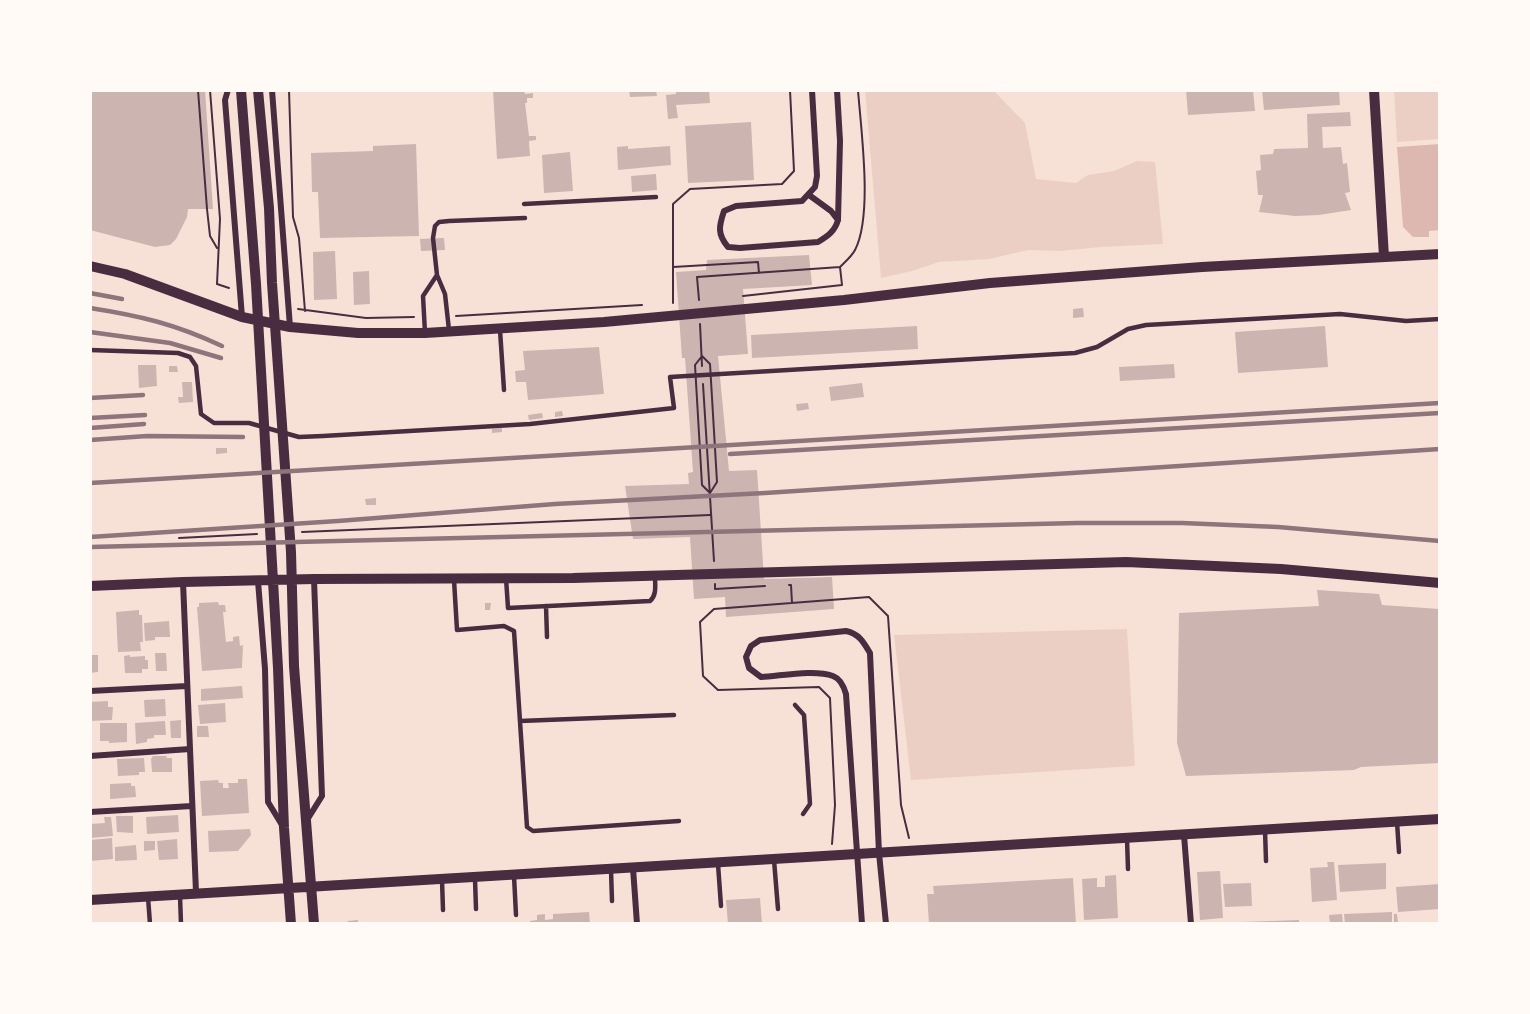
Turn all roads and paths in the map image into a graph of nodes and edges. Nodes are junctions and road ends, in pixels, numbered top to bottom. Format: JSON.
{"nodes":[{"id":1,"x":182,"y":90,"type":"edge"},
{"id":2,"x":198,"y":90,"type":"edge"},
{"id":3,"x":228,"y":90,"type":"edge"},
{"id":4,"x":241,"y":90,"type":"edge"},
{"id":5,"x":258,"y":90,"type":"edge"},
{"id":6,"x":272,"y":90,"type":"edge"},
{"id":7,"x":289,"y":90,"type":"edge"},
{"id":8,"x":790,"y":90,"type":"edge"},
{"id":9,"x":812,"y":90,"type":"edge"},
{"id":10,"x":837,"y":90,"type":"edge"},
{"id":11,"x":858,"y":90,"type":"edge"},
{"id":12,"x":1374,"y":90,"type":"edge"},
{"id":13,"x":161,"y":91,"type":"edge"},
{"id":14,"x":809,"y":195,"type":"junction"},
{"id":15,"x":656,"y":197,"type":"dead end"},
{"id":16,"x":524,"y":204,"type":"dead end"},
{"id":17,"x":525,"y":218,"type":"dead end"},
{"id":18,"x":838,"y":220,"type":"junction"},
{"id":19,"x":218,"y":251,"type":"dead end"},
{"id":20,"x":1440,"y":254,"type":"edge"},
{"id":21,"x":1383,"y":257,"type":"junction"},
{"id":22,"x":90,"y":266,"type":"edge"},
{"id":23,"x":673,"y":267,"type":"junction"},
{"id":24,"x":759,"y":273,"type":"junction"},
{"id":25,"x":437,"y":275,"type":"junction"},
{"id":26,"x":842,"y":285,"type":"dead end"},
{"id":27,"x":741,"y":296,"type":"dead end"},
{"id":28,"x":707,"y":299,"type":"dead end"},
{"id":29,"x":674,"y":303,"type":"dead end"},
{"id":30,"x":650,"y":304,"type":"dead end"},
{"id":31,"x":447,"y":316,"type":"junction"},
{"id":32,"x":242,"y":317,"type":"junction"},
{"id":33,"x":424,"y":317,"type":"junction"},
{"id":34,"x":1440,"y":319,"type":"edge"},
{"id":35,"x":700,"y":322,"type":"dead end"},
{"id":36,"x":290,"y":327,"type":"junction"},
{"id":37,"x":500,"y":330,"type":"junction"},
{"id":38,"x":449,"y":332,"type":"junction"},
{"id":39,"x":425,"y":333,"type":"junction"},
{"id":40,"x":90,"y":350,"type":"edge"},
{"id":41,"x":702,"y":356,"type":"junction"},
{"id":42,"x":702,"y":367,"type":"dead end"},
{"id":43,"x":703,"y":379,"type":"dead end"},
{"id":44,"x":504,"y":390,"type":"dead end"},
{"id":45,"x":710,"y":493,"type":"junction"},
{"id":46,"x":711,"y":515,"type":"junction"},
{"id":47,"x":297,"y":533,"type":"dead end"},
{"id":48,"x":262,"y":534,"type":"dead end"},
{"id":49,"x":179,"y":538,"type":"dead end"},
{"id":50,"x":714,"y":567,"type":"dead end"},
{"id":51,"x":655,"y":576,"type":"junction"},
{"id":52,"x":506,"y":578,"type":"junction"},
{"id":53,"x":715,"y":578,"type":"dead end"},
{"id":54,"x":314,"y":579,"type":"junction"},
{"id":55,"x":453,"y":579,"type":"junction"},
{"id":56,"x":258,"y":581,"type":"junction"},
{"id":57,"x":183,"y":582,"type":"junction"},
{"id":58,"x":1440,"y":583,"type":"edge"},
{"id":59,"x":780,"y":585,"type":"dead end"},
{"id":60,"x":90,"y":586,"type":"edge"},
{"id":61,"x":769,"y":586,"type":"dead end"},
{"id":62,"x":792,"y":603,"type":"junction"},
{"id":63,"x":546,"y":606,"type":"junction"},
{"id":64,"x":547,"y":637,"type":"dead end"},
{"id":65,"x":187,"y":686,"type":"junction"},
{"id":66,"x":90,"y":691,"type":"edge"},
{"id":67,"x":795,"y":705,"type":"dead end"},
{"id":68,"x":674,"y":715,"type":"dead end"},
{"id":69,"x":520,"y":721,"type":"junction"},
{"id":70,"x":190,"y":749,"type":"junction"},
{"id":71,"x":90,"y":756,"type":"edge"},
{"id":72,"x":192,"y":806,"type":"junction"},
{"id":73,"x":90,"y":812,"type":"edge"},
{"id":74,"x":803,"y":814,"type":"dead end"},
{"id":75,"x":1440,"y":819,"type":"edge"},
{"id":76,"x":680,"y":821,"type":"dead end"},
{"id":77,"x":306,"y":822,"type":"junction"},
{"id":78,"x":1397,"y":822,"type":"junction"},
{"id":79,"x":284,"y":828,"type":"junction"},
{"id":80,"x":1264,"y":830,"type":"junction"},
{"id":81,"x":1184,"y":835,"type":"junction"},
{"id":82,"x":1126,"y":838,"type":"junction"},
{"id":83,"x":913,"y":851,"type":"junction"},
{"id":84,"x":1399,"y":852,"type":"dead end"},
{"id":85,"x":879,"y":853,"type":"junction"},
{"id":86,"x":858,"y":855,"type":"junction"},
{"id":87,"x":831,"y":856,"type":"junction"},
{"id":88,"x":774,"y":860,"type":"junction"},
{"id":89,"x":1266,"y":861,"type":"dead end"},
{"id":90,"x":718,"y":863,"type":"junction"},
{"id":91,"x":633,"y":868,"type":"junction"},
{"id":92,"x":1128,"y":869,"type":"dead end"},
{"id":93,"x":611,"y":870,"type":"junction"},
{"id":94,"x":514,"y":876,"type":"junction"},
{"id":95,"x":475,"y":878,"type":"junction"},
{"id":96,"x":442,"y":880,"type":"junction"},
{"id":97,"x":311,"y":888,"type":"junction"},
{"id":98,"x":288,"y":889,"type":"junction"},
{"id":99,"x":196,"y":892,"type":"junction"},
{"id":100,"x":180,"y":894,"type":"junction"},
{"id":101,"x":148,"y":896,"type":"junction"},
{"id":102,"x":90,"y":900,"type":"edge"},
{"id":103,"x":612,"y":901,"type":"dead end"},
{"id":104,"x":721,"y":906,"type":"dead end"},
{"id":105,"x":476,"y":909,"type":"dead end"},
{"id":106,"x":777,"y":909,"type":"dead end"},
{"id":107,"x":443,"y":910,"type":"dead end"},
{"id":108,"x":516,"y":915,"type":"dead end"},
{"id":109,"x":150,"y":924,"type":"edge"},
{"id":110,"x":182,"y":924,"type":"edge"},
{"id":111,"x":291,"y":924,"type":"edge"},
{"id":112,"x":314,"y":924,"type":"edge"},
{"id":113,"x":637,"y":924,"type":"edge"},
{"id":114,"x":862,"y":924,"type":"edge"},
{"id":115,"x":886,"y":924,"type":"edge"},
{"id":116,"x":1191,"y":924,"type":"edge"}],
"edges":[{"from":1,"to":13,"type":"path"},
{"from":2,"to":19,"type":"path"},
{"from":3,"to":32,"type":"street"},
{"from":4,"to":79,"type":"street"},
{"from":5,"to":77,"type":"street"},
{"from":6,"to":36,"type":"street"},
{"from":7,"to":33,"type":"path"},
{"from":8,"to":23,"type":"path"},
{"from":9,"to":14,"type":"street"},
{"from":10,"to":18,"type":"street"},
{"from":11,"to":24,"type":"path"},
{"from":12,"to":21,"type":"street"},
{"from":14,"to":18,"type":"street"},
{"from":14,"to":18,"type":"street"},
{"from":15,"to":16,"type":"lane"},
{"from":17,"to":25,"type":"lane"},
{"from":20,"to":21,"type":"street"},
{"from":21,"to":37,"type":"street"},
{"from":22,"to":32,"type":"street"},
{"from":23,"to":24,"type":"path"},
{"from":23,"to":29,"type":"path"},
{"from":24,"to":28,"type":"path"},
{"from":25,"to":31,"type":"lane"},
{"from":25,"to":33,"type":"lane"},
{"from":26,"to":27,"type":"path"},
{"from":30,"to":31,"type":"path"},
{"from":31,"to":38,"type":"lane"},
{"from":32,"to":36,"type":"street"},
{"from":33,"to":39,"type":"lane"},
{"from":34,"to":40,"type":"lane"},
{"from":35,"to":41,"type":"path"},
{"from":36,"to":39,"type":"street"},
{"from":37,"to":38,"type":"street"},
{"from":37,"to":44,"type":"lane"},
{"from":38,"to":39,"type":"street"},
{"from":41,"to":42,"type":"path"},
{"from":41,"to":45,"type":"path"},
{"from":41,"to":45,"type":"path"},
{"from":43,"to":45,"type":"path"},
{"from":45,"to":46,"type":"path"},
{"from":46,"to":47,"type":"path"},
{"from":46,"to":50,"type":"path"},
{"from":48,"to":49,"type":"path"},
{"from":51,"to":52,"type":"street"},
{"from":51,"to":58,"type":"street"},
{"from":51,"to":63,"type":"lane"},
{"from":52,"to":55,"type":"street"},
{"from":52,"to":63,"type":"lane"},
{"from":53,"to":61,"type":"path"},
{"from":54,"to":55,"type":"street"},
{"from":54,"to":56,"type":"street"},
{"from":54,"to":77,"type":"street"},
{"from":55,"to":69,"type":"lane"},
{"from":56,"to":57,"type":"street"},
{"from":56,"to":79,"type":"street"},
{"from":57,"to":60,"type":"street"},
{"from":57,"to":65,"type":"street"},
{"from":59,"to":62,"type":"path"},
{"from":62,"to":83,"type":"path"},
{"from":62,"to":87,"type":"path"},
{"from":63,"to":64,"type":"lane"},
{"from":65,"to":66,"type":"street"},
{"from":65,"to":70,"type":"street"},
{"from":67,"to":74,"type":"lane"},
{"from":68,"to":69,"type":"lane"},
{"from":69,"to":76,"type":"lane"},
{"from":70,"to":71,"type":"street"},
{"from":70,"to":72,"type":"street"},
{"from":72,"to":73,"type":"street"},
{"from":72,"to":99,"type":"street"},
{"from":75,"to":78,"type":"street"},
{"from":77,"to":97,"type":"street"},
{"from":78,"to":80,"type":"street"},
{"from":78,"to":84,"type":"lane"},
{"from":79,"to":98,"type":"street"},
{"from":80,"to":81,"type":"street"},
{"from":80,"to":89,"type":"lane"},
{"from":81,"to":82,"type":"street"},
{"from":81,"to":116,"type":"street"},
{"from":82,"to":83,"type":"street"},
{"from":82,"to":92,"type":"lane"},
{"from":83,"to":85,"type":"street"},
{"from":85,"to":86,"type":"street"},
{"from":85,"to":86,"type":"street"},
{"from":85,"to":115,"type":"street"},
{"from":86,"to":87,"type":"street"},
{"from":86,"to":114,"type":"street"},
{"from":87,"to":88,"type":"street"},
{"from":88,"to":90,"type":"street"},
{"from":88,"to":106,"type":"lane"},
{"from":90,"to":91,"type":"street"},
{"from":90,"to":104,"type":"lane"},
{"from":91,"to":93,"type":"street"},
{"from":91,"to":113,"type":"street"},
{"from":93,"to":94,"type":"street"},
{"from":93,"to":103,"type":"lane"},
{"from":94,"to":95,"type":"street"},
{"from":94,"to":108,"type":"lane"},
{"from":95,"to":96,"type":"street"},
{"from":95,"to":105,"type":"lane"},
{"from":96,"to":97,"type":"street"},
{"from":96,"to":107,"type":"lane"},
{"from":97,"to":98,"type":"street"},
{"from":97,"to":112,"type":"street"},
{"from":98,"to":99,"type":"street"},
{"from":98,"to":111,"type":"street"},
{"from":99,"to":100,"type":"street"},
{"from":100,"to":101,"type":"street"},
{"from":100,"to":110,"type":"lane"},
{"from":101,"to":102,"type":"street"},
{"from":101,"to":109,"type":"lane"}]}
